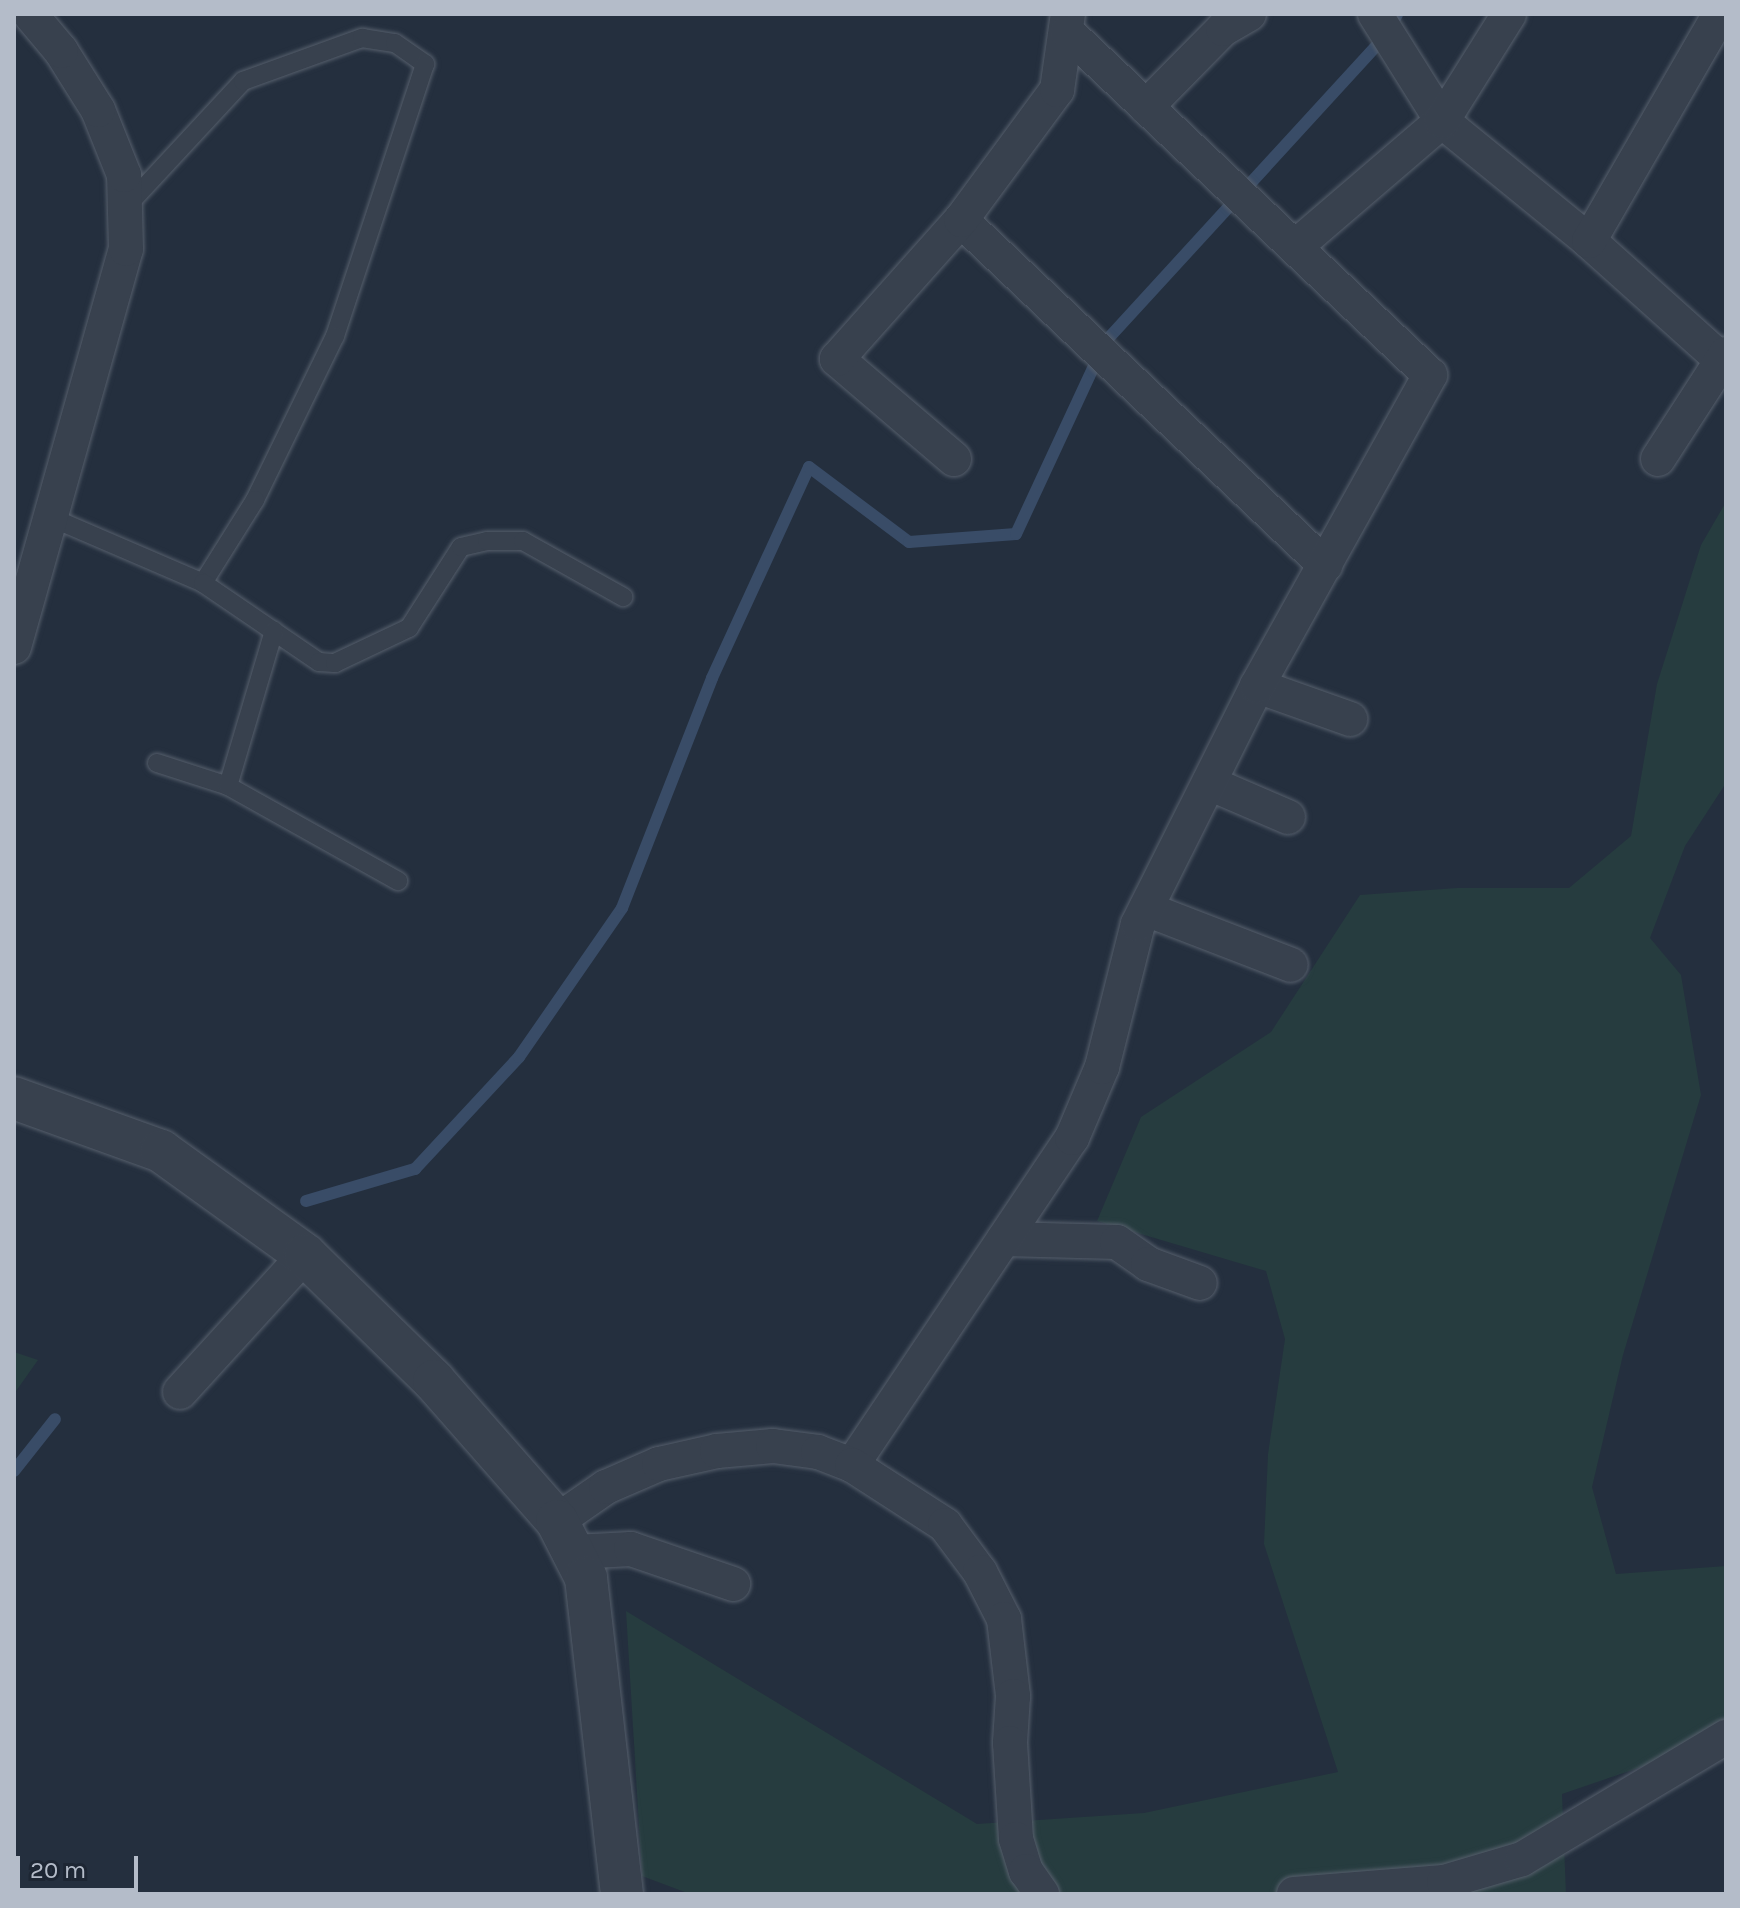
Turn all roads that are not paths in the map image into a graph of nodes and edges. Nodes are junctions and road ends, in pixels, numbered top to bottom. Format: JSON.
{"nodes":[{"id":1,"x":30,"y":14,"type":"edge"},
{"id":2,"x":1249,"y":14,"type":"edge"},
{"id":3,"x":1375,"y":14,"type":"edge"},
{"id":4,"x":1509,"y":14,"type":"edge"},
{"id":5,"x":1720,"y":14,"type":"edge"},
{"id":6,"x":1068,"y":23,"type":"edge"},
{"id":7,"x":1146,"y":107,"type":"junction"},
{"id":8,"x":1442,"y":121,"type":"junction"},
{"id":9,"x":126,"y":207,"type":"junction"},
{"id":10,"x":961,"y":220,"type":"junction"},
{"id":11,"x":1589,"y":241,"type":"junction"},
{"id":12,"x":1295,"y":247,"type":"junction"},
{"id":13,"x":1725,"y":360,"type":"edge"},
{"id":14,"x":954,"y":459,"type":"dead end"},
{"id":15,"x":1658,"y":459,"type":"dead end"},
{"id":16,"x":50,"y":517,"type":"junction"},
{"id":17,"x":1325,"y":565,"type":"junction"},
{"id":18,"x":203,"y":583,"type":"junction"},
{"id":19,"x":623,"y":597,"type":"dead end"},
{"id":20,"x":274,"y":631,"type":"junction"},
{"id":21,"x":14,"y":647,"type":"edge"},
{"id":22,"x":1257,"y":686,"type":"junction"},
{"id":23,"x":1350,"y":719,"type":"dead end"},
{"id":24,"x":157,"y":763,"type":"dead end"},
{"id":25,"x":1209,"y":783,"type":"junction"},
{"id":26,"x":228,"y":786,"type":"junction"},
{"id":27,"x":1288,"y":817,"type":"dead end"},
{"id":28,"x":398,"y":881,"type":"dead end"},
{"id":29,"x":1146,"y":909,"type":"junction"},
{"id":30,"x":1291,"y":965,"type":"dead end"},
{"id":31,"x":14,"y":1098,"type":"edge"},
{"id":32,"x":1004,"y":1239,"type":"junction"},
{"id":33,"x":305,"y":1255,"type":"junction"},
{"id":34,"x":1200,"y":1283,"type":"dead end"},
{"id":35,"x":180,"y":1392,"type":"dead end"},
{"id":36,"x":852,"y":1465,"type":"junction"},
{"id":37,"x":566,"y":1537,"type":"junction"},
{"id":38,"x":733,"y":1584,"type":"dead end"},
{"id":39,"x":1726,"y":1737,"type":"edge"},
{"id":40,"x":622,"y":1894,"type":"edge"},
{"id":41,"x":1042,"y":1894,"type":"edge"},
{"id":42,"x":1294,"y":1894,"type":"edge"}],
"edges":[{"from":1,"to":9,"type":"street"},
{"from":2,"to":7,"type":"street"},
{"from":3,"to":8,"type":"street"},
{"from":4,"to":8,"type":"street"},
{"from":5,"to":11,"type":"street"},
{"from":6,"to":7,"type":"street"},
{"from":6,"to":10,"type":"street"},
{"from":7,"to":12,"type":"street"},
{"from":8,"to":11,"type":"street"},
{"from":8,"to":12,"type":"street"},
{"from":9,"to":16,"type":"street"},
{"from":9,"to":18,"type":"lane"},
{"from":10,"to":14,"type":"street"},
{"from":10,"to":17,"type":"street"},
{"from":11,"to":13,"type":"street"},
{"from":12,"to":17,"type":"street"},
{"from":13,"to":15,"type":"street"},
{"from":16,"to":18,"type":"lane"},
{"from":16,"to":21,"type":"street"},
{"from":17,"to":22,"type":"street"},
{"from":18,"to":20,"type":"lane"},
{"from":19,"to":20,"type":"lane"},
{"from":20,"to":26,"type":"lane"},
{"from":22,"to":23,"type":"street"},
{"from":22,"to":25,"type":"street"},
{"from":24,"to":26,"type":"lane"},
{"from":25,"to":27,"type":"street"},
{"from":25,"to":29,"type":"street"},
{"from":26,"to":28,"type":"lane"},
{"from":29,"to":30,"type":"street"},
{"from":29,"to":32,"type":"street"},
{"from":31,"to":33,"type":"street"},
{"from":32,"to":34,"type":"street"},
{"from":32,"to":36,"type":"street"},
{"from":33,"to":35,"type":"street"},
{"from":33,"to":37,"type":"street"},
{"from":36,"to":37,"type":"street"},
{"from":36,"to":41,"type":"street"},
{"from":37,"to":38,"type":"street"},
{"from":37,"to":40,"type":"street"},
{"from":39,"to":42,"type":"street"}]}
